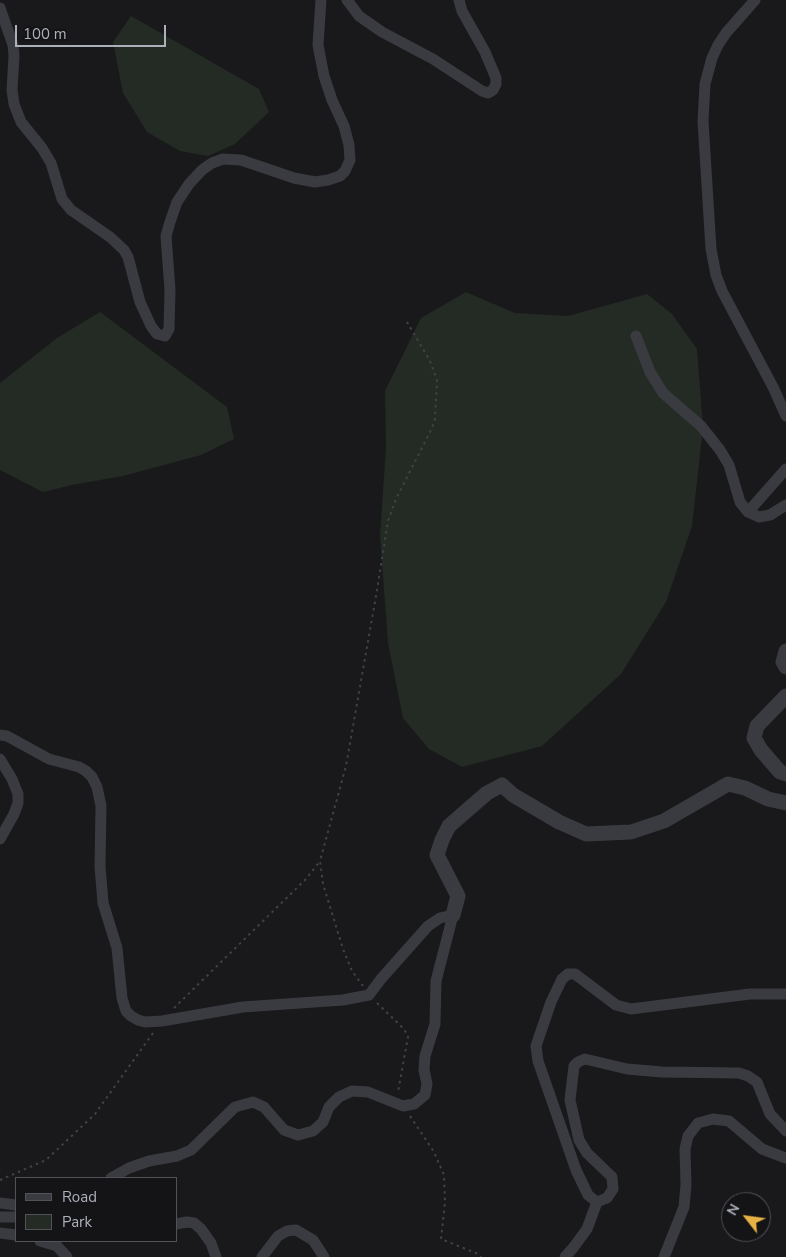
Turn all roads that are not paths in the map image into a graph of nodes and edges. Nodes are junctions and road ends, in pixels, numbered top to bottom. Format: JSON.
{"nodes":[{"id":1,"x":321,"y":0,"type":"edge"},
{"id":2,"x":347,"y":0,"type":"edge"},
{"id":3,"x":458,"y":0,"type":"edge"},
{"id":4,"x":755,"y":0,"type":"edge"},
{"id":5,"x":0,"y":8,"type":"edge"},
{"id":6,"x":636,"y":336,"type":"dead end"},
{"id":7,"x":786,"y":416,"type":"edge"},
{"id":8,"x":786,"y":469,"type":"edge"},
{"id":9,"x":786,"y":504,"type":"edge"},
{"id":10,"x":748,"y":512,"type":"junction"},
{"id":11,"x":786,"y":651,"type":"edge"},
{"id":12,"x":786,"y":667,"type":"edge"},
{"id":13,"x":786,"y":696,"type":"edge"},
{"id":14,"x":0,"y":735,"type":"edge"},
{"id":15,"x":0,"y":759,"type":"edge"},
{"id":16,"x":786,"y":774,"type":"edge"},
{"id":17,"x":786,"y":803,"type":"edge"},
{"id":18,"x":0,"y":839,"type":"edge"},
{"id":19,"x":453,"y":915,"type":"junction"},
{"id":20,"x":786,"y":994,"type":"edge"},
{"id":21,"x":786,"y":1132,"type":"edge"},
{"id":22,"x":786,"y":1158,"type":"edge"},
{"id":23,"x":112,"y":1177,"type":"edge"},
{"id":24,"x":597,"y":1202,"type":"junction"},
{"id":25,"x":0,"y":1203,"type":"edge"},
{"id":26,"x":15,"y":1205,"type":"edge"},
{"id":27,"x":0,"y":1217,"type":"edge"},
{"id":28,"x":15,"y":1217,"type":"edge"},
{"id":29,"x":178,"y":1224,"type":"edge"},
{"id":30,"x":0,"y":1233,"type":"edge"},
{"id":31,"x":15,"y":1235,"type":"edge"},
{"id":32,"x":43,"y":1242,"type":"edge"},
{"id":33,"x":67,"y":1257,"type":"edge"},
{"id":34,"x":216,"y":1257,"type":"edge"},
{"id":35,"x":262,"y":1257,"type":"edge"},
{"id":36,"x":324,"y":1257,"type":"edge"},
{"id":37,"x":565,"y":1257,"type":"edge"},
{"id":38,"x":664,"y":1257,"type":"edge"}],
"edges":[{"from":1,"to":5,"type":"street"},
{"from":2,"to":3,"type":"street"},
{"from":4,"to":7,"type":"street"},
{"from":6,"to":10,"type":"street"},
{"from":8,"to":10,"type":"street"},
{"from":9,"to":10,"type":"street"},
{"from":11,"to":12,"type":"street"},
{"from":13,"to":16,"type":"street"},
{"from":14,"to":19,"type":"street"},
{"from":15,"to":18,"type":"street"},
{"from":17,"to":19,"type":"street"},
{"from":19,"to":23,"type":"street"},
{"from":20,"to":24,"type":"street"},
{"from":21,"to":24,"type":"street"},
{"from":22,"to":38,"type":"street"},
{"from":24,"to":37,"type":"street"},
{"from":25,"to":26,"type":"street"},
{"from":27,"to":28,"type":"street"},
{"from":29,"to":34,"type":"street"},
{"from":30,"to":31,"type":"street"},
{"from":32,"to":33,"type":"street"},
{"from":35,"to":36,"type":"street"}]}
